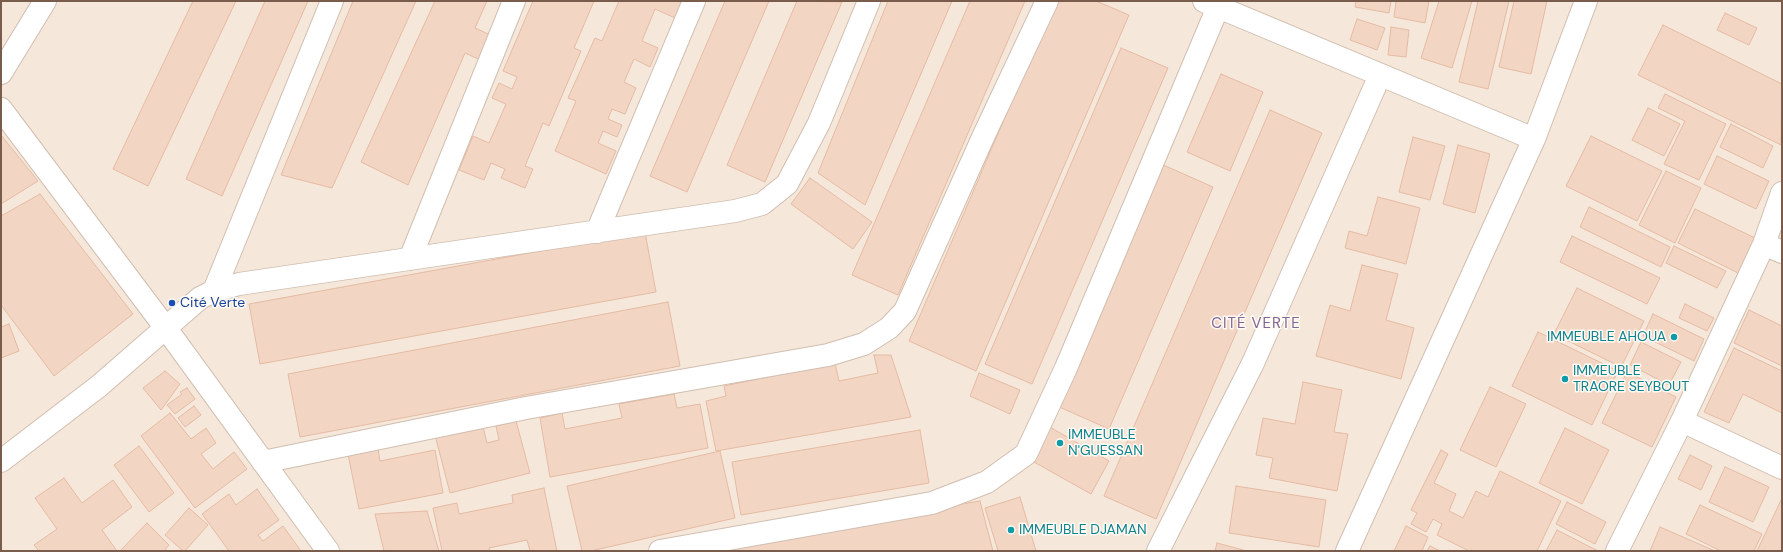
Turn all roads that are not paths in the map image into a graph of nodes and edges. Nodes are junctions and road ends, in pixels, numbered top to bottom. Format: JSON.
{"nodes":[{"id":1,"x":45,"y":1,"type":"edge"},
{"id":2,"x":332,"y":1,"type":"edge"},
{"id":3,"x":514,"y":1,"type":"edge"},
{"id":4,"x":694,"y":1,"type":"edge"},
{"id":5,"x":869,"y":1,"type":"edge"},
{"id":6,"x":1047,"y":1,"type":"edge"},
{"id":7,"x":1586,"y":1,"type":"edge"},
{"id":8,"x":1211,"y":4,"type":"edge"},
{"id":9,"x":1,"y":74,"type":"edge"},
{"id":10,"x":1380,"y":75,"type":"junction"},
{"id":11,"x":1,"y":109,"type":"edge"},
{"id":12,"x":1534,"y":139,"type":"junction"},
{"id":13,"x":1782,"y":194,"type":"edge"},
{"id":14,"x":597,"y":232,"type":"junction"},
{"id":15,"x":1773,"y":248,"type":"edge"},
{"id":16,"x":410,"y":259,"type":"junction"},
{"id":17,"x":214,"y":291,"type":"junction"},
{"id":18,"x":165,"y":327,"type":"junction"},
{"id":19,"x":1682,"y":421,"type":"junction"},
{"id":20,"x":1,"y":461,"type":"edge"},
{"id":21,"x":263,"y":462,"type":"junction"},
{"id":22,"x":1782,"y":468,"type":"edge"},
{"id":23,"x":328,"y":551,"type":"edge"},
{"id":24,"x":660,"y":551,"type":"edge"},
{"id":25,"x":1158,"y":551,"type":"edge"},
{"id":26,"x":1347,"y":551,"type":"edge"},
{"id":27,"x":1618,"y":551,"type":"edge"}],
"edges":[{"from":1,"to":9,"type":"street"},
{"from":2,"to":17,"type":"street"},
{"from":3,"to":16,"type":"street"},
{"from":4,"to":14,"type":"street"},
{"from":5,"to":14,"type":"street"},
{"from":6,"to":21,"type":"street"},
{"from":7,"to":12,"type":"street"},
{"from":8,"to":10,"type":"street"},
{"from":8,"to":24,"type":"street"},
{"from":10,"to":12,"type":"street"},
{"from":10,"to":25,"type":"street"},
{"from":11,"to":18,"type":"street"},
{"from":12,"to":26,"type":"street"},
{"from":13,"to":15,"type":"street"},
{"from":14,"to":16,"type":"street"},
{"from":15,"to":19,"type":"street"},
{"from":16,"to":17,"type":"street"},
{"from":17,"to":18,"type":"street"},
{"from":18,"to":20,"type":"street"},
{"from":18,"to":21,"type":"street"},
{"from":19,"to":22,"type":"street"},
{"from":19,"to":27,"type":"street"},
{"from":21,"to":23,"type":"street"}]}
